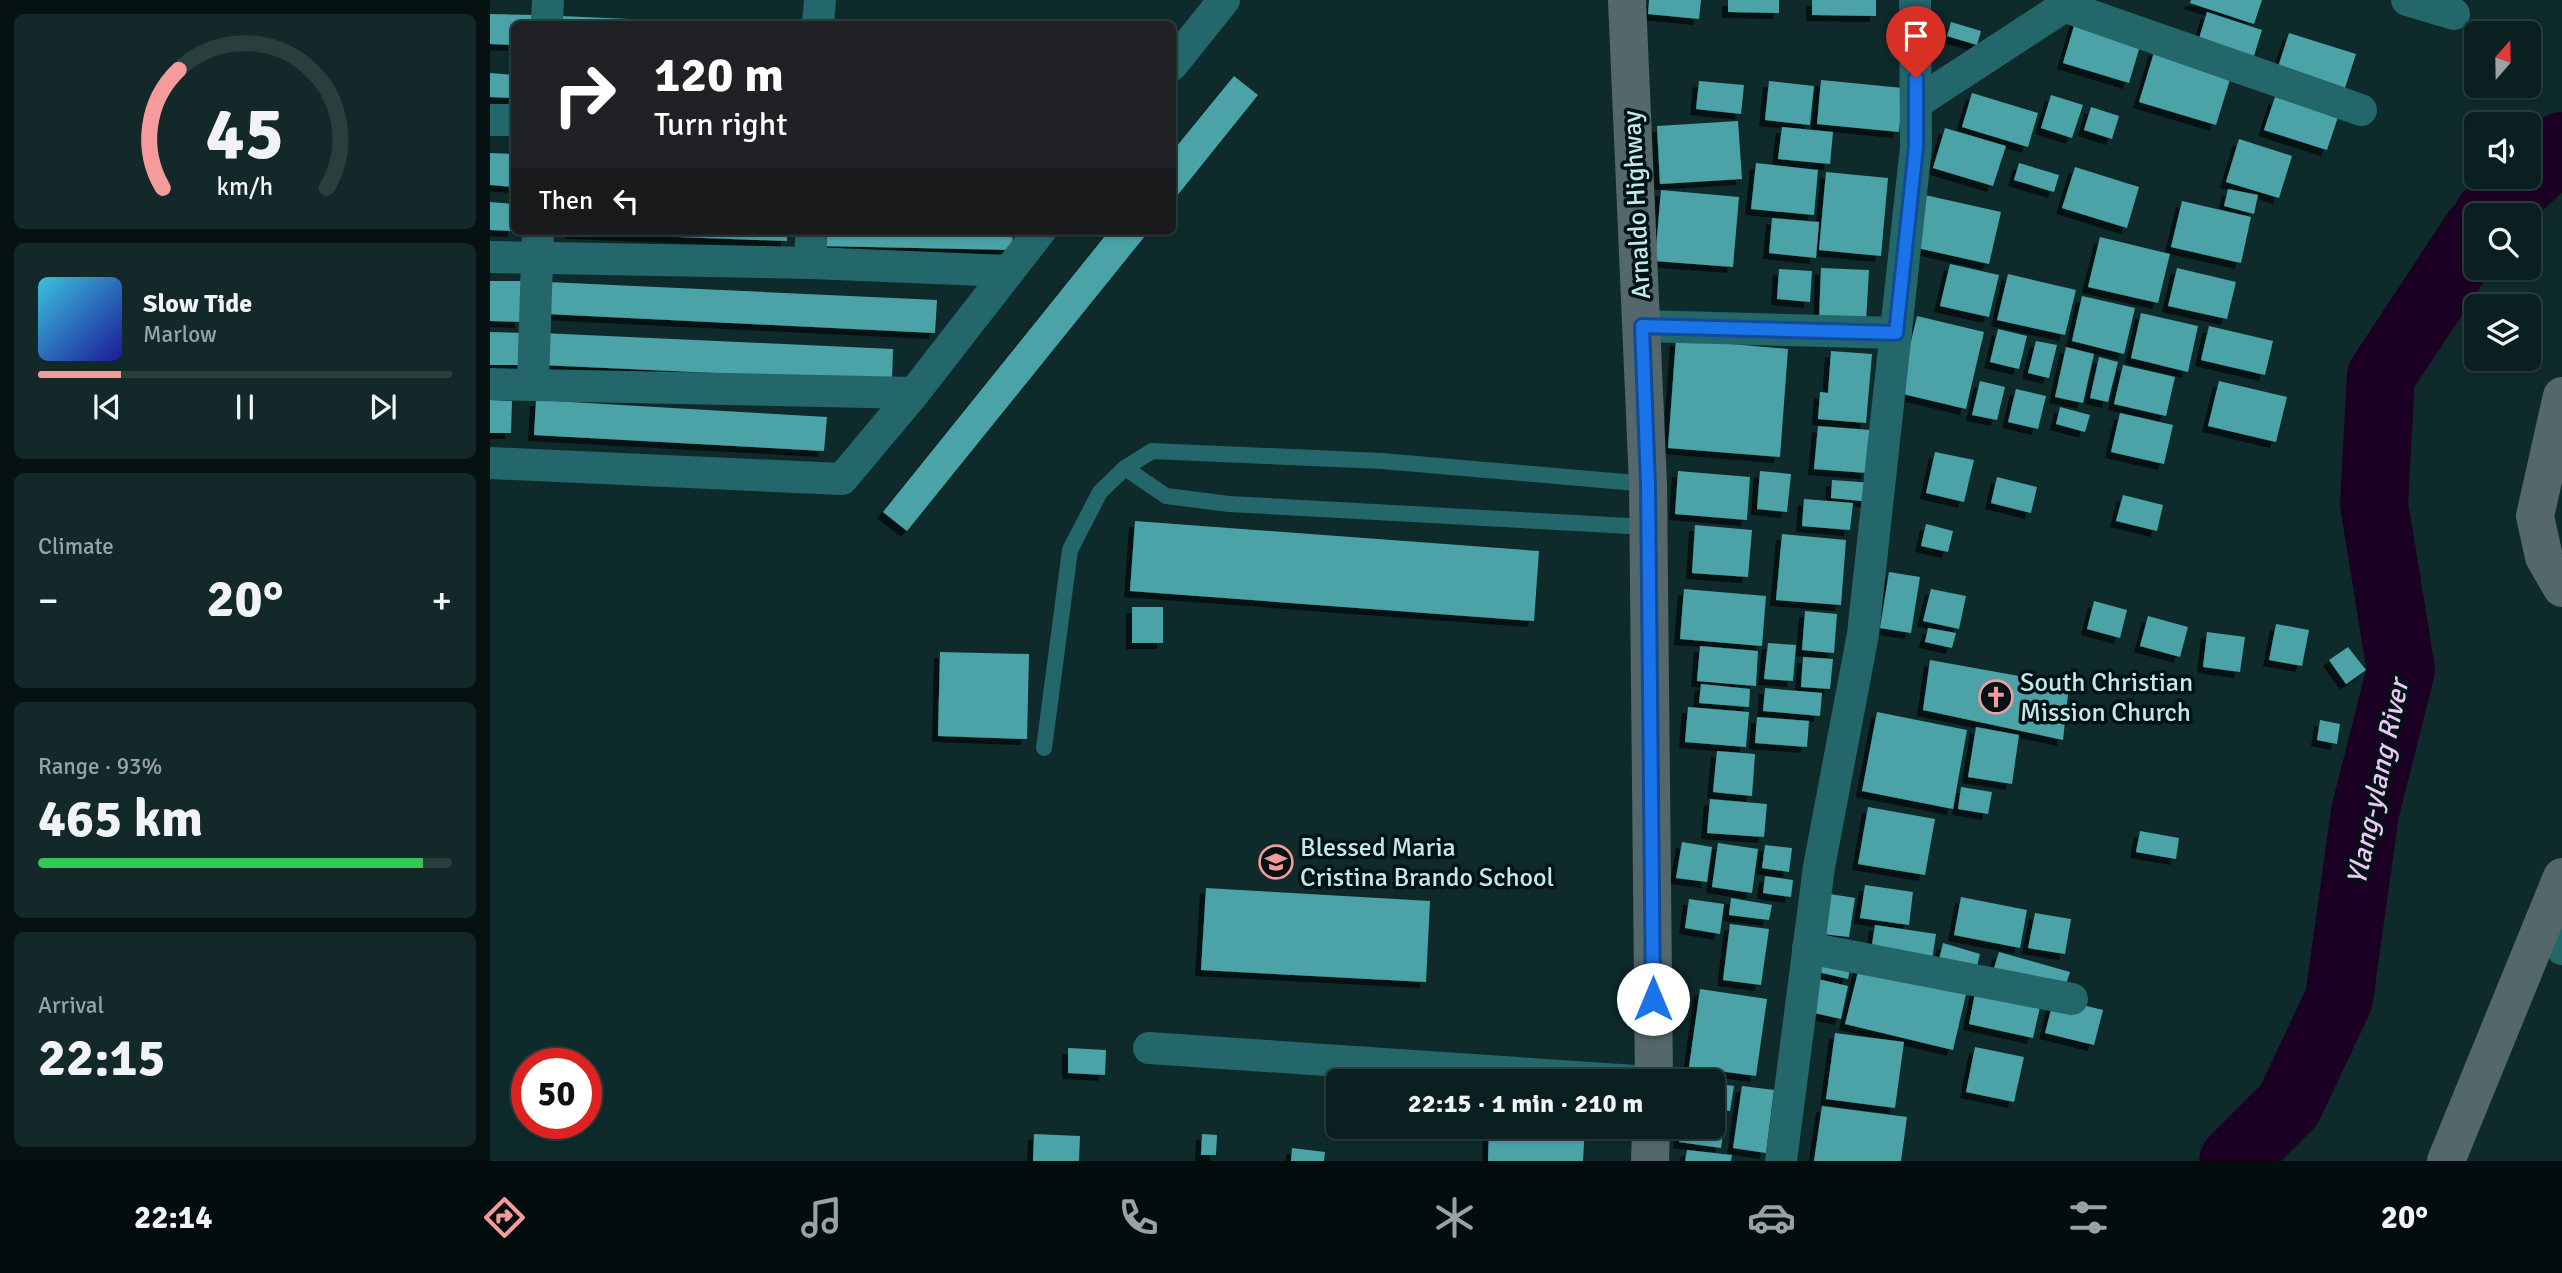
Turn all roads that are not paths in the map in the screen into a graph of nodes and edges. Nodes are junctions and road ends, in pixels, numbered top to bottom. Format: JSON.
{"nodes":[{"id":1,"x":548,"y":0,"type":"edge"},
{"id":2,"x":820,"y":0,"type":"edge"},
{"id":3,"x":1224,"y":0,"type":"edge"},
{"id":4,"x":1627,"y":0,"type":"edge"},
{"id":5,"x":1915,"y":0,"type":"edge"},
{"id":6,"x":2407,"y":0,"type":"edge"},
{"id":7,"x":2070,"y":3,"type":"edge"},
{"id":8,"x":2454,"y":14,"type":"dead end"},
{"id":9,"x":547,"y":21,"type":"edge"},
{"id":10,"x":818,"y":21,"type":"edge"},
{"id":11,"x":1176,"y":60,"type":"edge"},
{"id":12,"x":1916,"y":103,"type":"junction"},
{"id":13,"x":2361,"y":110,"type":"dead end"},
{"id":14,"x":490,"y":120,"type":"edge"},
{"id":15,"x":511,"y":120,"type":"edge"},
{"id":16,"x":811,"y":235,"type":"edge"},
{"id":17,"x":1037,"y":235,"type":"edge"},
{"id":18,"x":537,"y":244,"type":"edge"},
{"id":19,"x":490,"y":257,"type":"edge"},
{"id":20,"x":811,"y":263,"type":"junction"},
{"id":21,"x":1008,"y":271,"type":"junction"},
{"id":22,"x":1642,"y":326,"type":"junction"},
{"id":23,"x":1896,"y":333,"type":"junction"},
{"id":24,"x":490,"y":384,"type":"edge"},
{"id":25,"x":533,"y":384,"type":"junction"},
{"id":26,"x":914,"y":393,"type":"junction"},
{"id":27,"x":2562,"y":396,"type":"edge"},
{"id":28,"x":490,"y":463,"type":"edge"},
{"id":29,"x":1125,"y":468,"type":"junction"},
{"id":30,"x":1648,"y":484,"type":"junction"},
{"id":31,"x":1648,"y":527,"type":"junction"},
{"id":32,"x":2562,"y":588,"type":"edge"},
{"id":33,"x":1044,"y":748,"type":"dead end"},
{"id":34,"x":2556,"y":913,"type":"edge"},
{"id":35,"x":1808,"y":948,"type":"junction"},
{"id":36,"x":2072,"y":999,"type":"dead end"},
{"id":37,"x":1149,"y":1048,"type":"dead end"},
{"id":38,"x":1460,"y":1069,"type":"edge"},
{"id":39,"x":1652,"y":1069,"type":"edge"},
{"id":40,"x":1651,"y":1139,"type":"edge"},
{"id":41,"x":1650,"y":1161,"type":"edge"},
{"id":42,"x":1781,"y":1161,"type":"edge"},
{"id":43,"x":2446,"y":1161,"type":"edge"}],
"edges":[{"from":1,"to":9,"type":"street"},
{"from":2,"to":10,"type":"street"},
{"from":3,"to":11,"type":"street"},
{"from":4,"to":22,"type":"main road","name":"Arnaldo Highway"},
{"from":5,"to":12,"type":"street"},
{"from":6,"to":8,"type":"street"},
{"from":7,"to":12,"type":"street"},
{"from":7,"to":13,"type":"street"},
{"from":12,"to":23,"type":"street"},
{"from":14,"to":15,"type":"street"},
{"from":16,"to":20,"type":"street"},
{"from":17,"to":21,"type":"street"},
{"from":18,"to":19,"type":"street"},
{"from":18,"to":20,"type":"street"},
{"from":18,"to":25,"type":"street"},
{"from":20,"to":21,"type":"street"},
{"from":21,"to":26,"type":"street"},
{"from":22,"to":23,"type":"street"},
{"from":22,"to":30,"type":"main road","name":"Arnaldo Highway"},
{"from":23,"to":35,"type":"street"},
{"from":24,"to":25,"type":"street"},
{"from":25,"to":26,"type":"street"},
{"from":26,"to":28,"type":"street"},
{"from":27,"to":32,"type":"main road"},
{"from":29,"to":30,"type":"lane"},
{"from":29,"to":31,"type":"lane"},
{"from":29,"to":33,"type":"lane"},
{"from":30,"to":31,"type":"main road","name":"Arnaldo Highway"},
{"from":31,"to":39,"type":"main road","name":"Arnaldo Highway"},
{"from":34,"to":43,"type":"main road"},
{"from":35,"to":36,"type":"street"},
{"from":35,"to":42,"type":"street"},
{"from":37,"to":38,"type":"street"},
{"from":40,"to":41,"type":"main road"}]}
